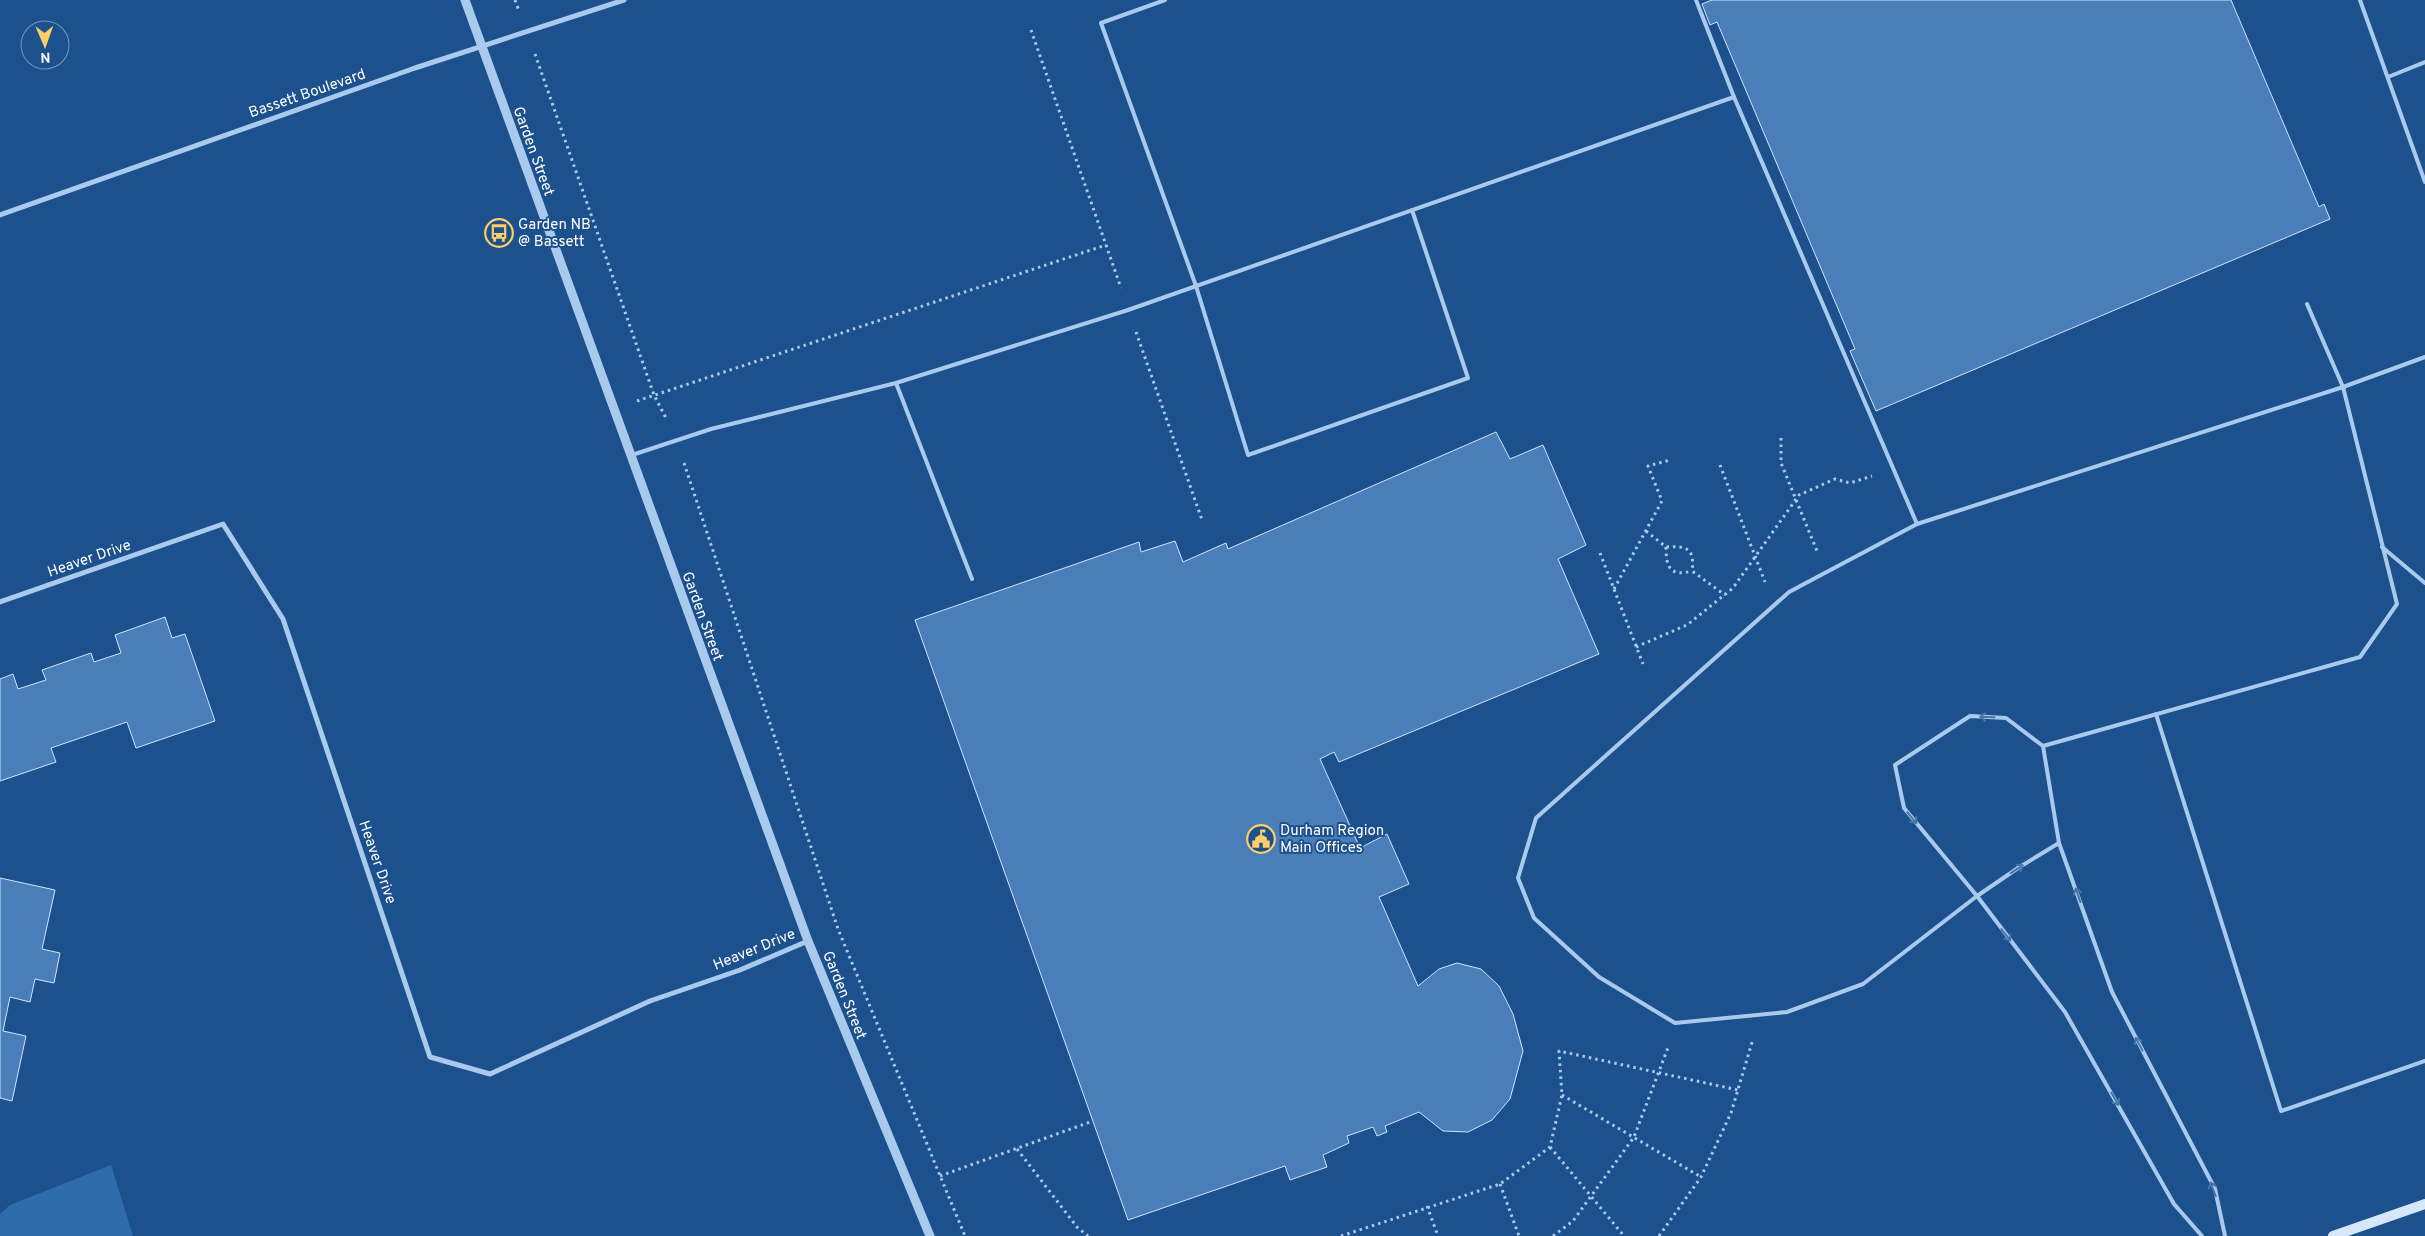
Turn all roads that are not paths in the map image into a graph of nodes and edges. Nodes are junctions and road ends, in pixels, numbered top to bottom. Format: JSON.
{"nodes":[{"id":1,"x":465,"y":0,"type":"edge"},
{"id":2,"x":624,"y":0,"type":"edge"},
{"id":3,"x":1165,"y":0,"type":"edge"},
{"id":4,"x":1698,"y":0,"type":"edge"},
{"id":5,"x":2360,"y":0,"type":"edge"},
{"id":6,"x":481,"y":47,"type":"junction"},
{"id":7,"x":2425,"y":62,"type":"edge"},
{"id":8,"x":2388,"y":77,"type":"junction"},
{"id":9,"x":1734,"y":97,"type":"junction"},
{"id":10,"x":2425,"y":182,"type":"edge"},
{"id":11,"x":1412,"y":210,"type":"junction"},
{"id":12,"x":0,"y":215,"type":"edge"},
{"id":13,"x":1196,"y":286,"type":"junction"},
{"id":14,"x":2307,"y":304,"type":"dead end"},
{"id":15,"x":2425,"y":357,"type":"edge"},
{"id":16,"x":896,"y":382,"type":"junction"},
{"id":17,"x":2343,"y":387,"type":"junction"},
{"id":18,"x":630,"y":455,"type":"junction"},
{"id":19,"x":1918,"y":524,"type":"junction"},
{"id":20,"x":2382,"y":547,"type":"junction"},
{"id":21,"x":972,"y":579,"type":"dead end"},
{"id":22,"x":2425,"y":583,"type":"edge"},
{"id":23,"x":0,"y":602,"type":"edge"},
{"id":24,"x":2156,"y":714,"type":"junction"},
{"id":25,"x":2043,"y":746,"type":"junction"},
{"id":26,"x":2060,"y":843,"type":"junction"},
{"id":27,"x":1977,"y":896,"type":"junction"},
{"id":28,"x":808,"y":941,"type":"junction"},
{"id":29,"x":2425,"y":1062,"type":"edge"},
{"id":30,"x":2425,"y":1204,"type":"edge"},
{"id":31,"x":930,"y":1236,"type":"edge"},
{"id":32,"x":2202,"y":1236,"type":"edge"},
{"id":33,"x":2225,"y":1236,"type":"edge"},
{"id":34,"x":2333,"y":1236,"type":"edge"}],
"edges":[{"from":1,"to":6,"type":"street","name":"Garden Street"},
{"from":2,"to":6,"type":"street","name":"Bassett Boulevard"},
{"from":3,"to":13,"type":"lane"},
{"from":4,"to":9,"type":"lane"},
{"from":5,"to":8,"type":"lane"},
{"from":6,"to":12,"type":"street","name":"Bassett Boulevard"},
{"from":6,"to":18,"type":"street","name":"Garden Street"},
{"from":7,"to":8,"type":"lane"},
{"from":8,"to":10,"type":"lane"},
{"from":9,"to":11,"type":"lane"},
{"from":9,"to":19,"type":"lane"},
{"from":11,"to":13,"type":"lane"},
{"from":11,"to":13,"type":"lane"},
{"from":13,"to":16,"type":"lane"},
{"from":14,"to":17,"type":"lane"},
{"from":15,"to":17,"type":"lane"},
{"from":16,"to":18,"type":"lane"},
{"from":16,"to":21,"type":"lane"},
{"from":17,"to":19,"type":"lane"},
{"from":17,"to":20,"type":"lane"},
{"from":18,"to":28,"type":"street","name":"Garden Street"},
{"from":19,"to":27,"type":"lane"},
{"from":20,"to":22,"type":"lane"},
{"from":20,"to":24,"type":"lane"},
{"from":23,"to":28,"type":"street","name":"Heaver Drive"},
{"from":24,"to":25,"type":"lane"},
{"from":24,"to":29,"type":"lane"},
{"from":25,"to":26,"type":"lane"},
{"from":25,"to":27,"type":"lane","one_way":true},
{"from":27,"to":26,"type":"lane","one_way":true},
{"from":33,"to":26,"type":"lane","one_way":true},
{"from":27,"to":32,"type":"lane","one_way":true},
{"from":28,"to":31,"type":"street","name":"Garden Street"},
{"from":30,"to":34,"type":"main road"}]}
